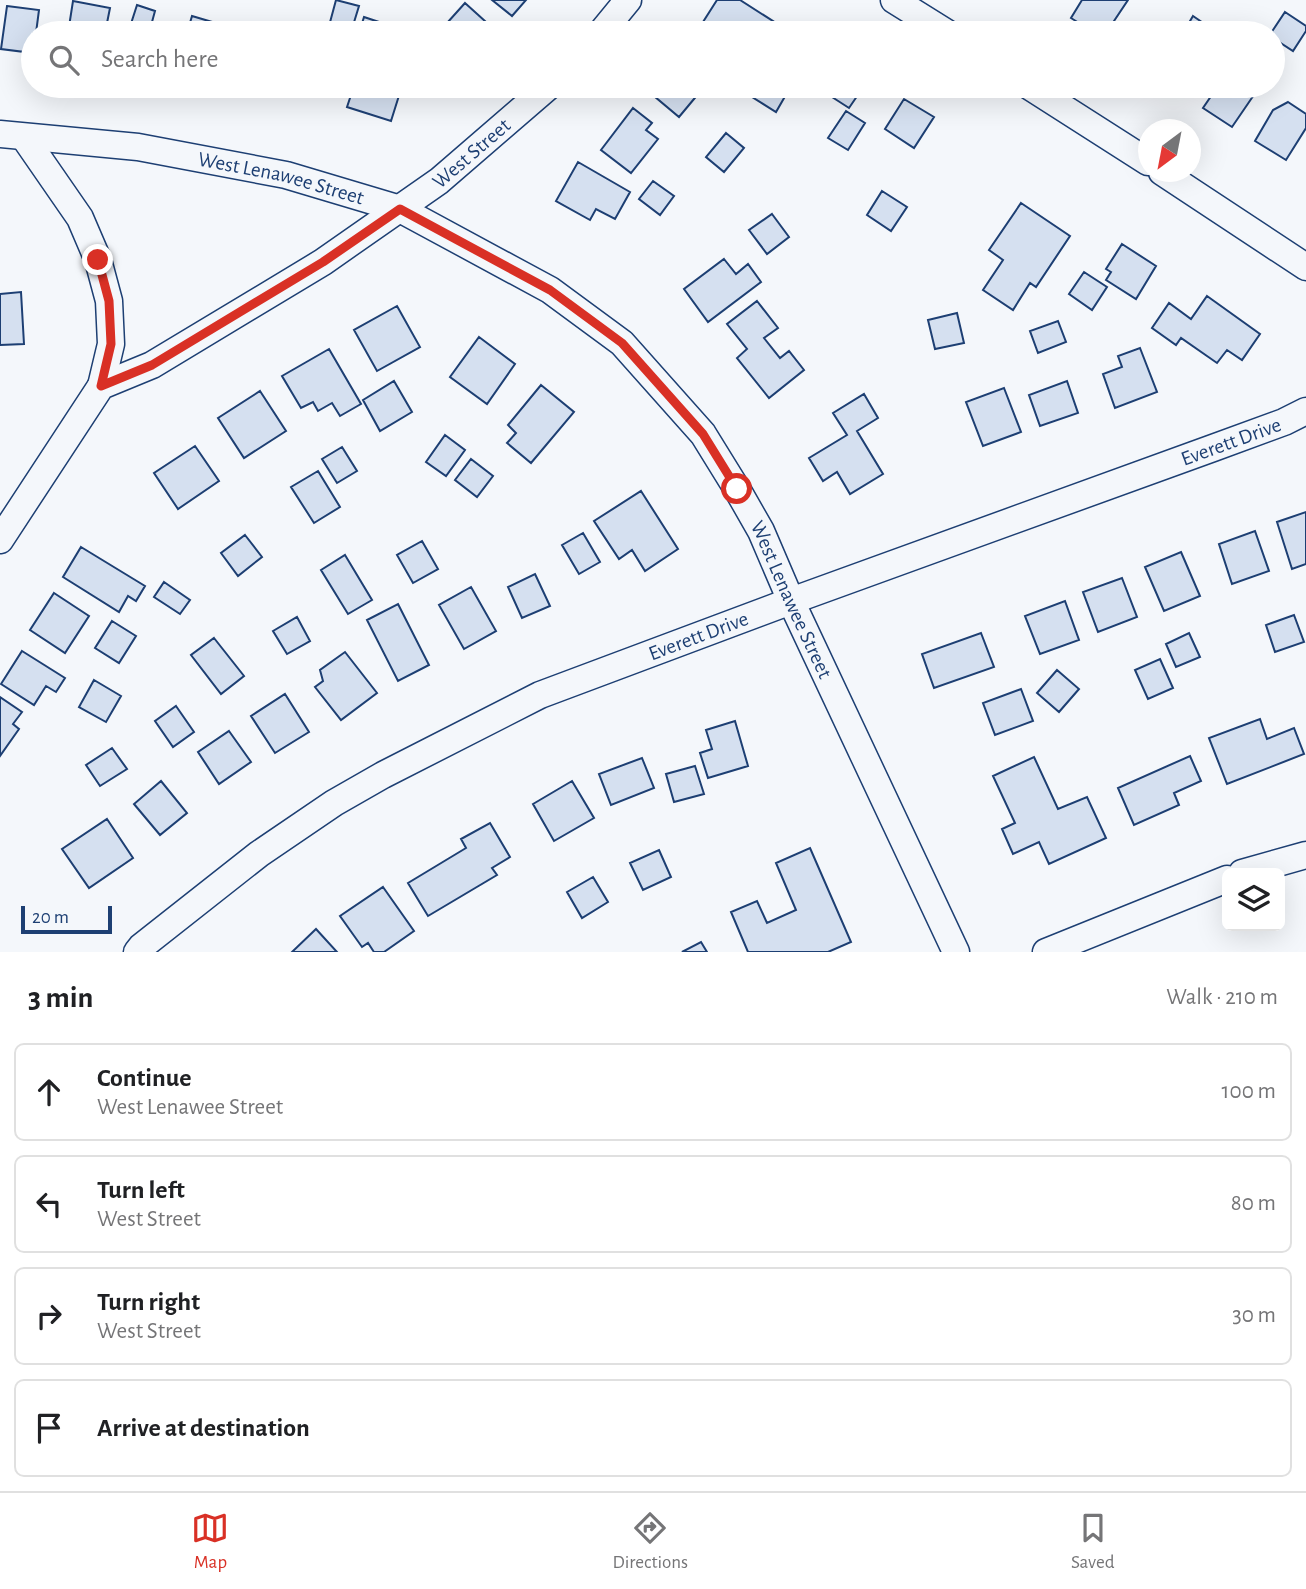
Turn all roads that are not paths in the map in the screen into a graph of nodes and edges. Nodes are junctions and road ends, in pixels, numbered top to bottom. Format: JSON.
{"nodes":[{"id":1,"x":628,"y":0,"type":"edge"},
{"id":2,"x":894,"y":0,"type":"edge"},
{"id":3,"x":611,"y":21,"type":"edge"},
{"id":4,"x":928,"y":21,"type":"edge"},
{"id":5,"x":535,"y":98,"type":"edge"},
{"id":6,"x":1048,"y":98,"type":"edge"},
{"id":7,"x":12,"y":135,"type":"edge"},
{"id":8,"x":1138,"y":155,"type":"edge"},
{"id":9,"x":1177,"y":182,"type":"edge"},
{"id":10,"x":400,"y":209,"type":"junction"},
{"id":11,"x":1306,"y":267,"type":"edge"},
{"id":12,"x":101,"y":386,"type":"junction"},
{"id":13,"x":1306,"y":411,"type":"edge"},
{"id":14,"x":0,"y":540,"type":"edge"},
{"id":15,"x":791,"y":601,"type":"junction"},
{"id":16,"x":1306,"y":855,"type":"edge"},
{"id":17,"x":1260,"y":868,"type":"edge"},
{"id":18,"x":1222,"y":881,"type":"edge"},
{"id":19,"x":137,"y":952,"type":"edge"},
{"id":20,"x":956,"y":952,"type":"edge"},
{"id":21,"x":1046,"y":952,"type":"edge"}],
"edges":[{"from":1,"to":3,"type":"street"},
{"from":2,"to":4,"type":"street"},
{"from":5,"to":10,"type":"street","name":"West Street"},
{"from":6,"to":8,"type":"street"},
{"from":7,"to":10,"type":"street","name":"West Lenawee Street"},
{"from":7,"to":12,"type":"street"},
{"from":9,"to":11,"type":"street"},
{"from":10,"to":12,"type":"street","name":"West Street"},
{"from":10,"to":15,"type":"street","name":"West Lenawee Street"},
{"from":12,"to":14,"type":"street"},
{"from":13,"to":15,"type":"street","name":"Everett Drive"},
{"from":15,"to":19,"type":"street","name":"Everett Drive"},
{"from":15,"to":20,"type":"street","name":"West Lenawee Street"},
{"from":16,"to":17,"type":"street"},
{"from":18,"to":21,"type":"street"}]}
